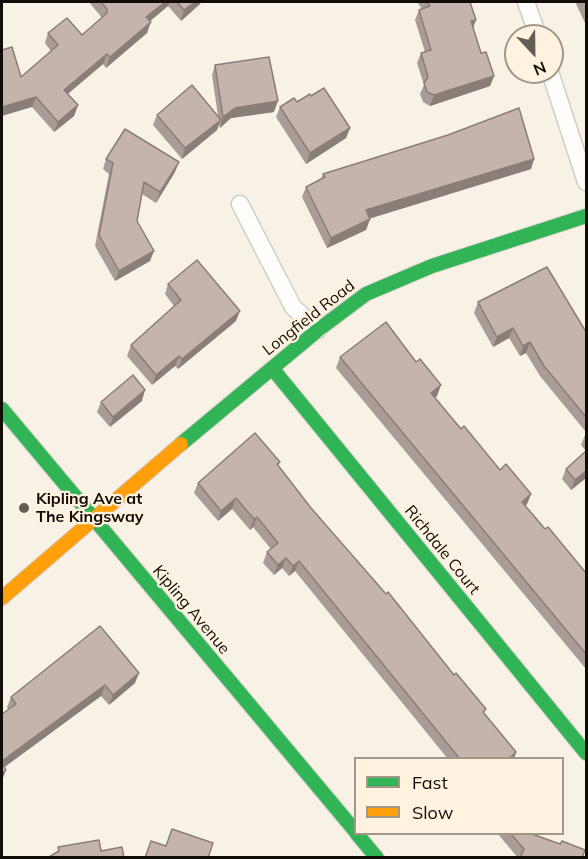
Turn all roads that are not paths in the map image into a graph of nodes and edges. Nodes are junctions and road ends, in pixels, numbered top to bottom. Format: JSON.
{"nodes":[{"id":1,"x":526,"y":2,"type":"edge"},
{"id":2,"x":534,"y":24,"type":"edge"},
{"id":3,"x":554,"y":84,"type":"edge"},
{"id":4,"x":586,"y":182,"type":"edge"},
{"id":5,"x":240,"y":204,"type":"dead end"},
{"id":6,"x":586,"y":216,"type":"edge"},
{"id":7,"x":318,"y":330,"type":"junction"},
{"id":8,"x":272,"y":368,"type":"junction"},
{"id":9,"x":2,"y":409,"type":"edge"},
{"id":10,"x":94,"y":518,"type":"junction"},
{"id":11,"x":2,"y":598,"type":"edge"},
{"id":12,"x":586,"y":753,"type":"edge"},
{"id":13,"x":354,"y":831,"type":"edge"},
{"id":14,"x":358,"y":835,"type":"edge"},
{"id":15,"x":377,"y":858,"type":"edge"}],
"edges":[{"from":1,"to":2,"type":"street"},
{"from":3,"to":4,"type":"street"},
{"from":5,"to":7,"type":"street"},
{"from":6,"to":7,"type":"street","name":"Longfield Road"},
{"from":7,"to":8,"type":"street","name":"Longfield Road"},
{"from":8,"to":10,"type":"street","name":"Longfield Road"},
{"from":8,"to":12,"type":"street","name":"Richdale Court"},
{"from":9,"to":10,"type":"street","name":"Kipling Avenue"},
{"from":10,"to":11,"type":"street","name":"Longfield Road"},
{"from":10,"to":13,"type":"street","name":"Kipling Avenue"},
{"from":14,"to":15,"type":"street","name":"Kipling Avenue"}]}
